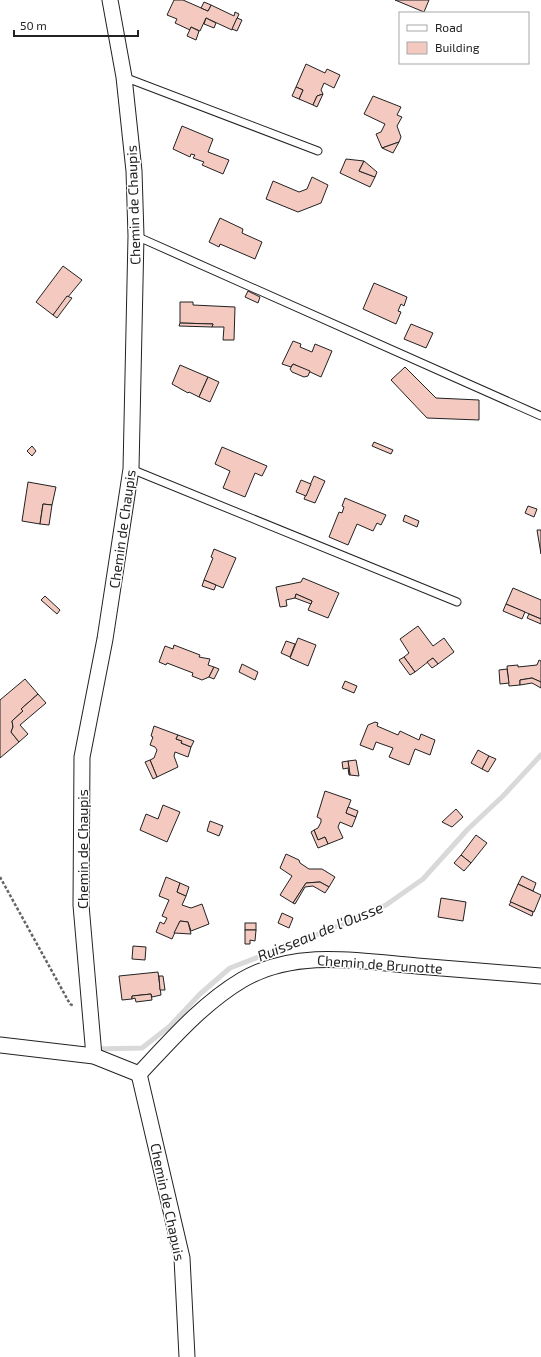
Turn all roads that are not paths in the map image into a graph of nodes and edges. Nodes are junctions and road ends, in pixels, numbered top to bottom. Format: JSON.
{"nodes":[{"id":1,"x":110,"y":0,"type":"edge"},
{"id":2,"x":124,"y":77,"type":"junction"},
{"id":3,"x":318,"y":151,"type":"dead end"},
{"id":4,"x":136,"y":236,"type":"junction"},
{"id":5,"x":541,"y":416,"type":"edge"},
{"id":6,"x":131,"y":469,"type":"junction"},
{"id":7,"x":457,"y":602,"type":"dead end"},
{"id":8,"x":541,"y":976,"type":"edge"},
{"id":9,"x":0,"y":1045,"type":"edge"},
{"id":10,"x":94,"y":1056,"type":"junction"},
{"id":11,"x":139,"y":1074,"type":"junction"},
{"id":12,"x":187,"y":1357,"type":"edge"}],
"edges":[{"from":1,"to":2,"type":"street","name":"Chemin de Chaupis"},
{"from":2,"to":3,"type":"lane"},
{"from":2,"to":4,"type":"street","name":"Chemin de Chaupis"},
{"from":4,"to":5,"type":"lane"},
{"from":4,"to":6,"type":"street","name":"Chemin de Chaupis"},
{"from":6,"to":7,"type":"lane"},
{"from":6,"to":10,"type":"street","name":"Chemin de Chaupis"},
{"from":8,"to":11,"type":"street","name":"Chemin de Brunotte"},
{"from":9,"to":10,"type":"street"},
{"from":10,"to":11,"type":"street"},
{"from":11,"to":12,"type":"street","name":"Chemin de Chapuis"}]}
